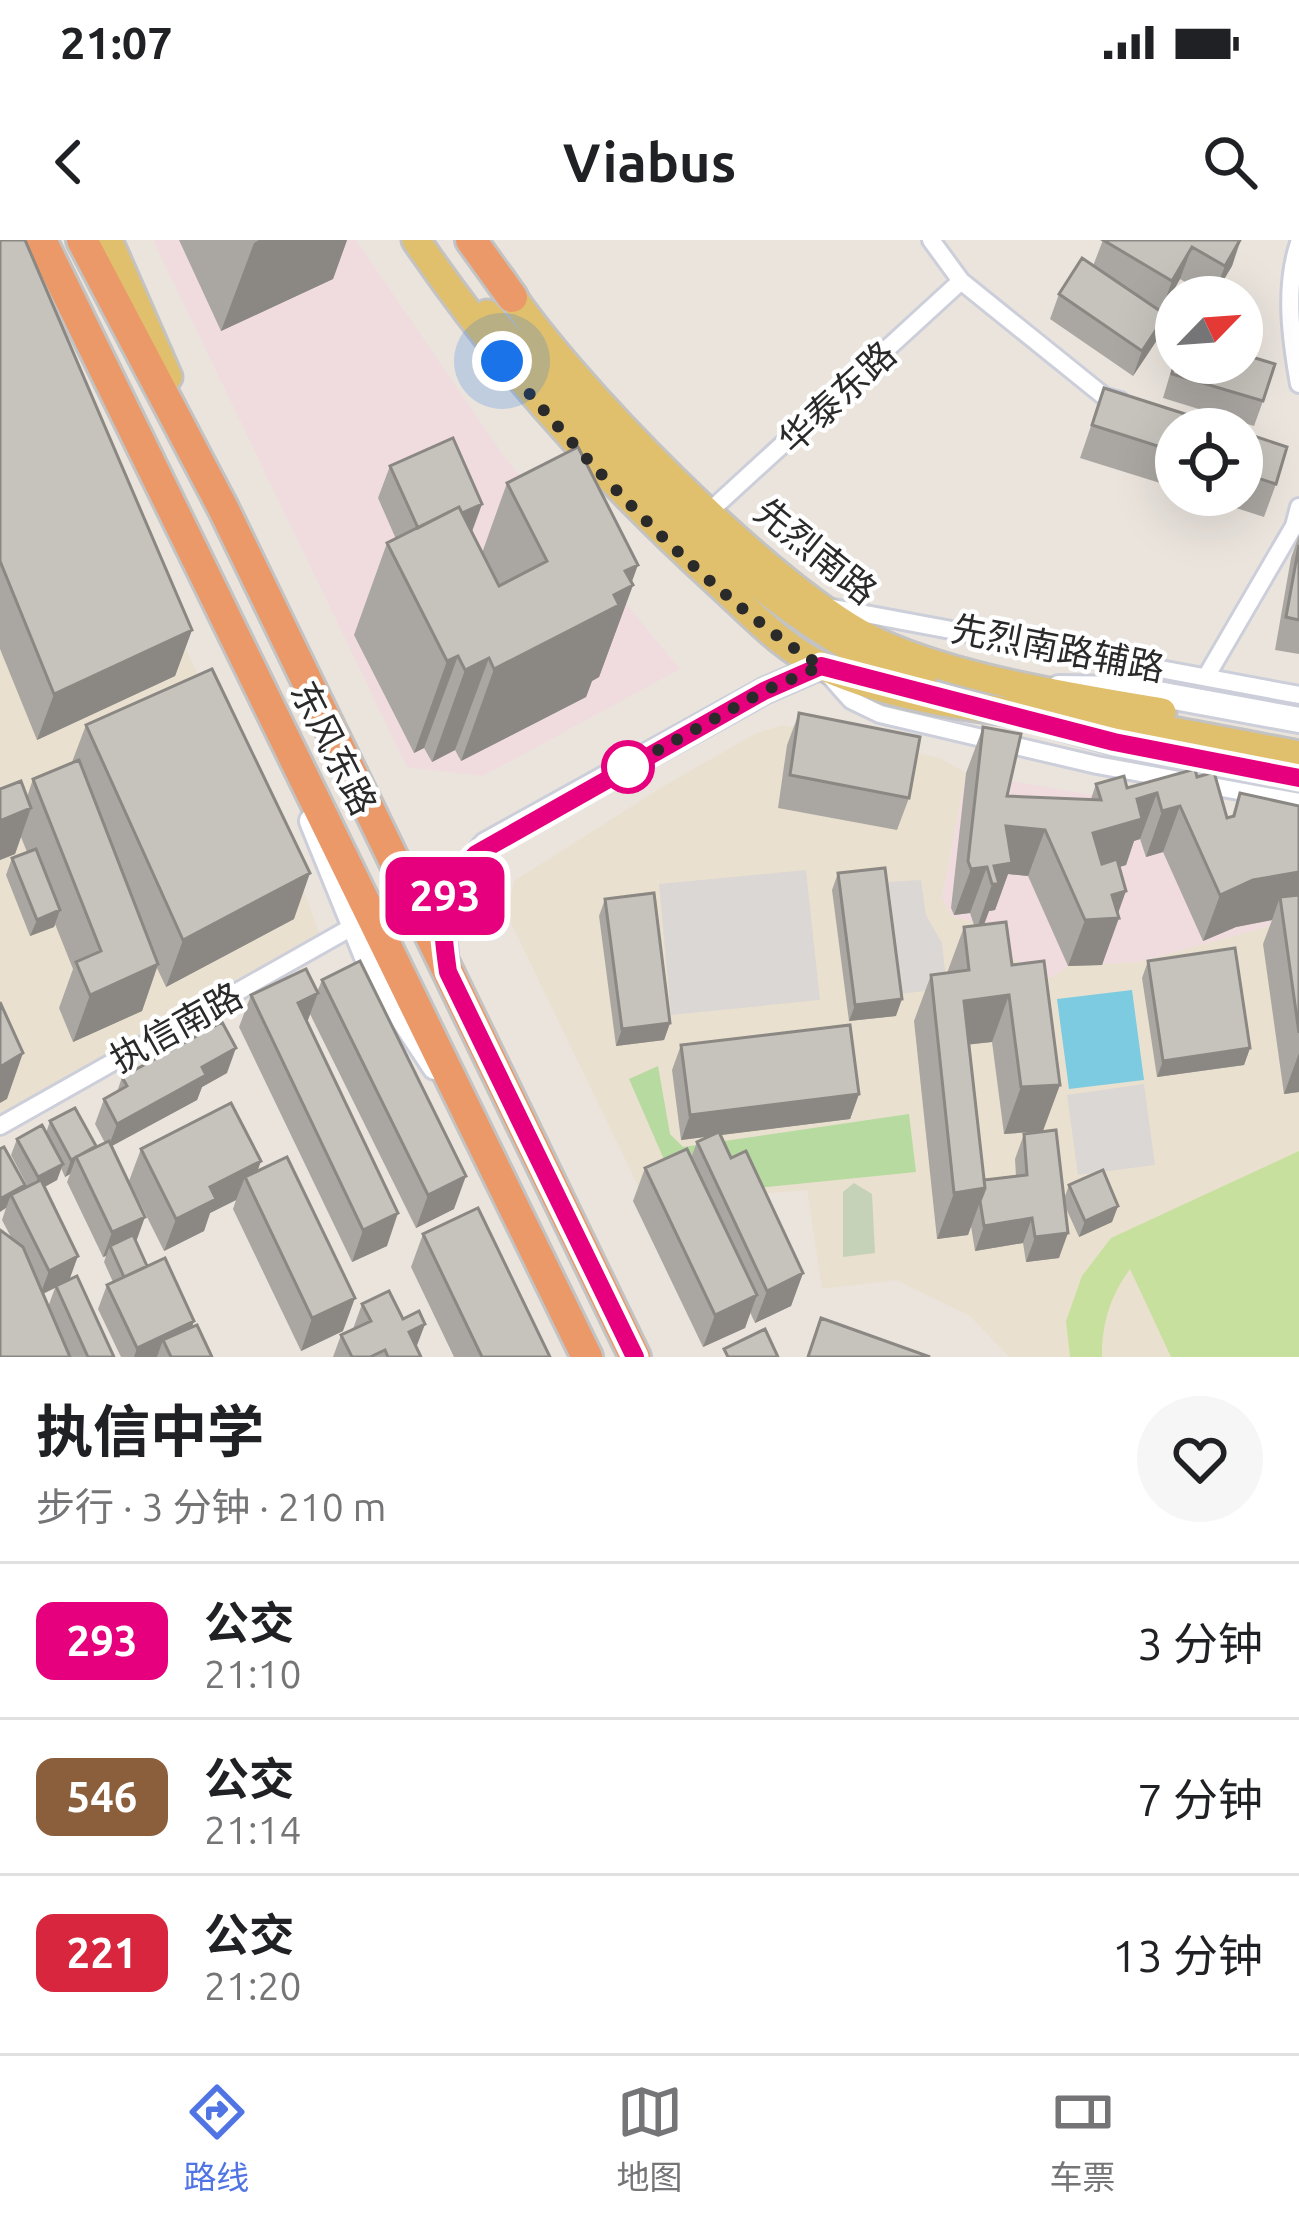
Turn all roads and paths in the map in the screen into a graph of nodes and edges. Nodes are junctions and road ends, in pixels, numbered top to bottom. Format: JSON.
{"nodes":[{"id":1,"x":41,"y":240,"type":"edge"},
{"id":2,"x":82,"y":240,"type":"edge"},
{"id":3,"x":108,"y":240,"type":"edge"},
{"id":4,"x":418,"y":240,"type":"edge"},
{"id":5,"x":474,"y":240,"type":"edge"},
{"id":6,"x":931,"y":240,"type":"edge"},
{"id":7,"x":1299,"y":243,"type":"edge"},
{"id":8,"x":961,"y":281,"type":"junction"},
{"id":9,"x":512,"y":297,"type":"joint"},
{"id":10,"x":1299,"y":384,"type":"edge"},
{"id":11,"x":1147,"y":410,"type":"edge"},
{"id":12,"x":1299,"y":507,"type":"edge"},
{"id":13,"x":223,"y":508,"type":"junction"},
{"id":14,"x":711,"y":510,"type":"junction"},
{"id":15,"x":818,"y":605,"type":"junction"},
{"id":16,"x":821,"y":666,"type":"junction"},
{"id":17,"x":1206,"y":677,"type":"junction"},
{"id":18,"x":1299,"y":694,"type":"edge"},
{"id":19,"x":270,"y":706,"type":"junction"},
{"id":20,"x":1024,"y":715,"type":"junction"},
{"id":21,"x":1101,"y":721,"type":"junction"},
{"id":22,"x":1295,"y":747,"type":"edge"},
{"id":23,"x":1299,"y":802,"type":"edge"},
{"id":24,"x":352,"y":927,"type":"junction"},
{"id":25,"x":448,"y":972,"type":"junction"},
{"id":26,"x":467,"y":1107,"type":"junction"},
{"id":27,"x":0,"y":1126,"type":"edge"},
{"id":28,"x":587,"y":1357,"type":"edge"},
{"id":29,"x":635,"y":1357,"type":"edge"}],
"edges":[{"from":1,"to":19,"type":"highway","name":"东风东路"},
{"from":2,"to":13,"type":"highway"},
{"from":3,"to":13,"type":"main road","name":"东风东路"},
{"from":4,"to":16,"type":"main road","name":"先烈南路"},
{"from":4,"to":21,"type":"main road","name":"先烈南路"},
{"from":5,"to":9,"type":"highway"},
{"from":6,"to":8,"type":"street"},
{"from":7,"to":10,"type":"street"},
{"from":8,"to":11,"type":"street"},
{"from":8,"to":14,"type":"street","name":"华泰东路"},
{"from":9,"to":14,"type":"main road","name":"先烈南路"},
{"from":12,"to":17,"type":"street"},
{"from":13,"to":25,"type":"highway","name":"东风东路"},
{"from":14,"to":15,"type":"main road","name":"先烈南路"},
{"from":15,"to":17,"type":"street","name":"先烈南路辅路"},
{"from":15,"to":22,"type":"main road","name":"先烈南路"},
{"from":16,"to":20,"type":"main road","name":"先烈南路"},
{"from":16,"to":23,"type":"street"},
{"from":16,"to":25,"type":"main road"},
{"from":17,"to":18,"type":"street","name":"先烈南路辅路"},
{"from":19,"to":24,"type":"main road"},
{"from":19,"to":26,"type":"highway","name":"东风东路"},
{"from":20,"to":21,"type":"main road","name":"先烈南路"},
{"from":20,"to":22,"type":"main road"},
{"from":21,"to":22,"type":"main road","name":"先烈南路"},
{"from":24,"to":26,"type":"main road"},
{"from":24,"to":27,"type":"street","name":"执信南路"},
{"from":25,"to":29,"type":"highway","name":"东风东路"},
{"from":26,"to":28,"type":"highway","name":"东风东路"}]}
